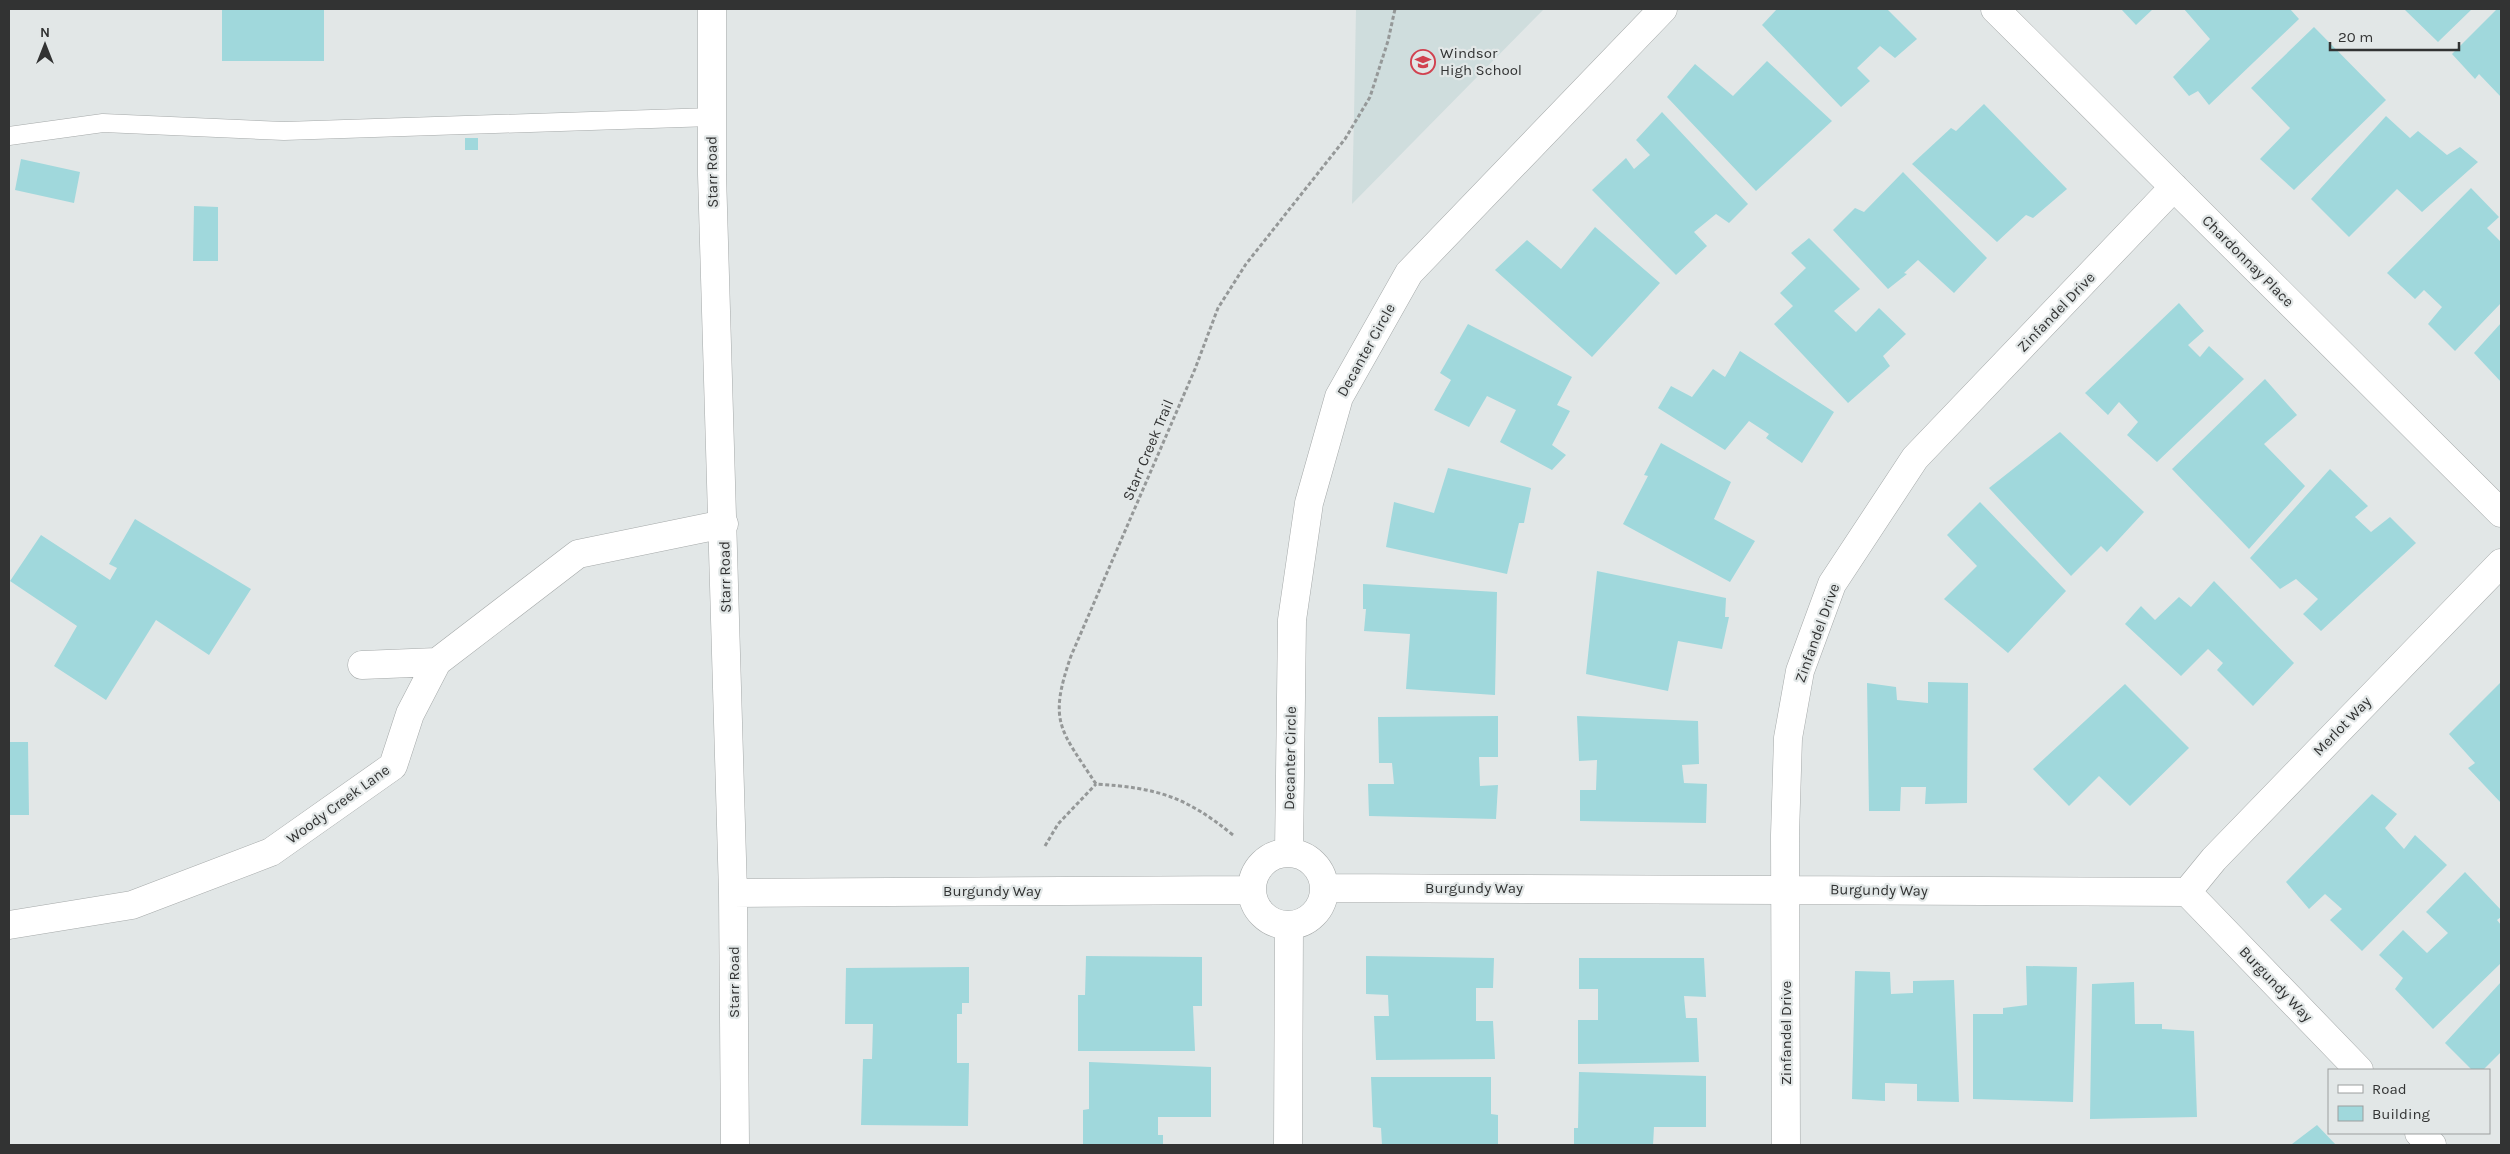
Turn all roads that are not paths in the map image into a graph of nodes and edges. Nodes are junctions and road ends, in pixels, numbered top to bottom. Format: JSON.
{"nodes":[{"id":1,"x":712,"y":9,"type":"edge"},
{"id":2,"x":1663,"y":9,"type":"edge"},
{"id":3,"x":1995,"y":9,"type":"edge"},
{"id":4,"x":712,"y":117,"type":"junction"},
{"id":5,"x":9,"y":136,"type":"edge"},
{"id":6,"x":2174,"y":187,"type":"junction"},
{"id":7,"x":2501,"y":513,"type":"edge"},
{"id":8,"x":724,"y":524,"type":"junction"},
{"id":9,"x":2501,"y":563,"type":"edge"},
{"id":10,"x":436,"y":662,"type":"junction"},
{"id":11,"x":362,"y":665,"type":"dead end"},
{"id":12,"x":1289,"y":852,"type":"junction"},
{"id":13,"x":1325,"y":888,"type":"junction"},
{"id":14,"x":1786,"y":889,"type":"junction"},
{"id":15,"x":1251,"y":890,"type":"junction"},
{"id":16,"x":2187,"y":892,"type":"junction"},
{"id":17,"x":733,"y":893,"type":"junction"},
{"id":18,"x":9,"y":925,"type":"edge"},
{"id":19,"x":1289,"y":925,"type":"junction"},
{"id":20,"x":2358,"y":1069,"type":"edge"},
{"id":21,"x":2420,"y":1134,"type":"edge"},
{"id":22,"x":735,"y":1145,"type":"edge"},
{"id":23,"x":1288,"y":1145,"type":"edge"},
{"id":24,"x":1786,"y":1145,"type":"edge"},
{"id":25,"x":2432,"y":1145,"type":"edge"}],
"edges":[{"from":1,"to":4,"type":"street","name":"Starr Road"},
{"from":2,"to":12,"type":"street","name":"Decanter Circle"},
{"from":3,"to":6,"type":"street","name":"Chardonnay Place"},
{"from":4,"to":5,"type":"lane"},
{"from":4,"to":8,"type":"street","name":"Starr Road"},
{"from":6,"to":7,"type":"street","name":"Chardonnay Place"},
{"from":6,"to":14,"type":"street","name":"Zinfandel Drive"},
{"from":8,"to":10,"type":"street","name":"Woody Creek Lane"},
{"from":8,"to":17,"type":"street","name":"Starr Road"},
{"from":9,"to":16,"type":"street","name":"Merlot Way"},
{"from":10,"to":11,"type":"street"},
{"from":10,"to":18,"type":"street","name":"Woody Creek Lane"},
{"from":12,"to":13,"type":"street"},
{"from":12,"to":15,"type":"street"},
{"from":13,"to":14,"type":"street","name":"Burgundy Way"},
{"from":13,"to":19,"type":"street"},
{"from":14,"to":16,"type":"street","name":"Burgundy Way"},
{"from":14,"to":24,"type":"street","name":"Zinfandel Drive"},
{"from":15,"to":17,"type":"street","name":"Burgundy Way"},
{"from":15,"to":19,"type":"street"},
{"from":16,"to":20,"type":"street","name":"Burgundy Way"},
{"from":17,"to":22,"type":"street","name":"Starr Road"},
{"from":19,"to":23,"type":"street"},
{"from":21,"to":25,"type":"street"}]}
